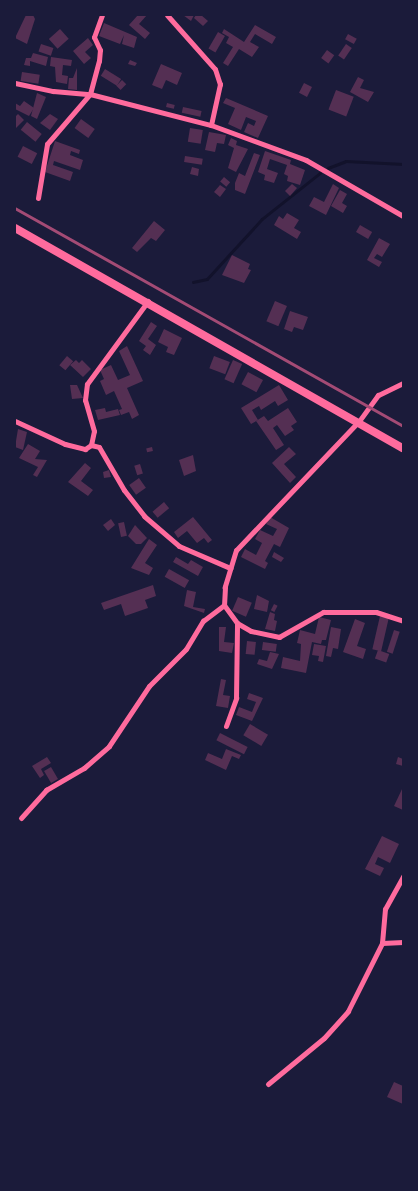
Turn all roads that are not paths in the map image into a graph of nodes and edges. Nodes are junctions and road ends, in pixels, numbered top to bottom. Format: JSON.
{"nodes":[{"id":1,"x":102,"y":15,"type":"edge"},
{"id":2,"x":167,"y":15,"type":"edge"},
{"id":3,"x":15,"y":83,"type":"edge"},
{"id":4,"x":90,"y":94,"type":"junction"},
{"id":5,"x":211,"y":124,"type":"junction"},
{"id":6,"x":38,"y":198,"type":"dead end"},
{"id":7,"x":403,"y":216,"type":"edge"},
{"id":8,"x":15,"y":228,"type":"edge"},
{"id":9,"x":148,"y":301,"type":"junction"},
{"id":10,"x":403,"y":383,"type":"edge"},
{"id":11,"x":15,"y":421,"type":"edge"},
{"id":12,"x":359,"y":421,"type":"junction"},
{"id":13,"x":92,"y":445,"type":"junction"},
{"id":14,"x":403,"y":448,"type":"edge"},
{"id":15,"x":230,"y":568,"type":"junction"},
{"id":16,"x":224,"y":605,"type":"junction"},
{"id":17,"x":403,"y":621,"type":"edge"},
{"id":18,"x":237,"y":623,"type":"junction"},
{"id":19,"x":226,"y":726,"type":"dead end"},
{"id":20,"x":21,"y":818,"type":"dead end"},
{"id":21,"x":403,"y":876,"type":"edge"},
{"id":22,"x":403,"y":942,"type":"edge"},
{"id":23,"x":382,"y":944,"type":"junction"},
{"id":24,"x":268,"y":1084,"type":"dead end"}],
"edges":[{"from":1,"to":4,"type":"street"},
{"from":2,"to":5,"type":"street"},
{"from":3,"to":4,"type":"street"},
{"from":4,"to":5,"type":"street"},
{"from":4,"to":6,"type":"street"},
{"from":5,"to":7,"type":"street"},
{"from":8,"to":9,"type":"main road"},
{"from":9,"to":12,"type":"main road"},
{"from":9,"to":13,"type":"street"},
{"from":10,"to":12,"type":"street"},
{"from":11,"to":13,"type":"street"},
{"from":12,"to":14,"type":"main road"},
{"from":12,"to":15,"type":"street"},
{"from":13,"to":15,"type":"street"},
{"from":15,"to":16,"type":"street"},
{"from":16,"to":18,"type":"street"},
{"from":16,"to":20,"type":"street"},
{"from":17,"to":18,"type":"street"},
{"from":18,"to":19,"type":"street"},
{"from":21,"to":23,"type":"street"},
{"from":22,"to":23,"type":"street"},
{"from":23,"to":24,"type":"street"}]}
